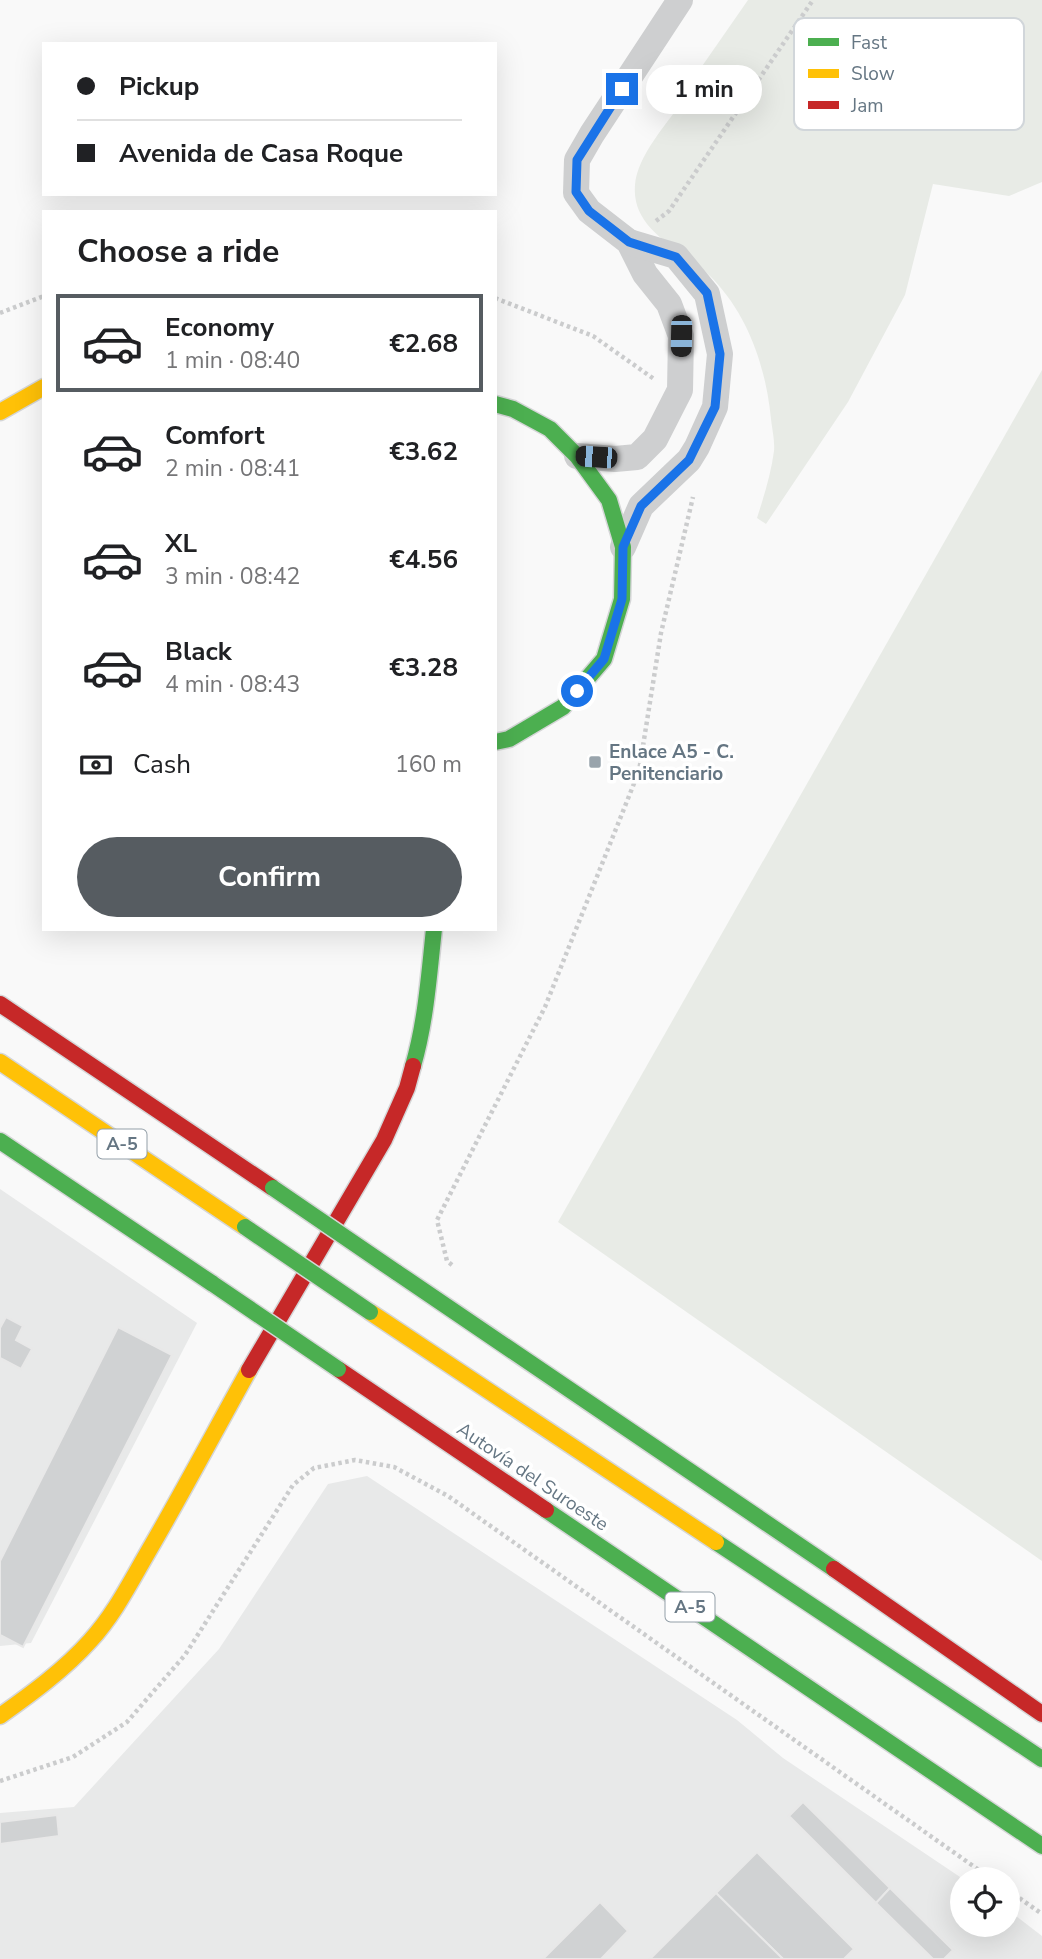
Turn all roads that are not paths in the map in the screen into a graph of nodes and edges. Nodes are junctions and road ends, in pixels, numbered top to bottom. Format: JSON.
{"nodes":[{"id":1,"x":681,"y":0,"type":"edge"},
{"id":2,"x":629,"y":242,"type":"junction"},
{"id":3,"x":42,"y":388,"type":"edge"},
{"id":4,"x":497,"y":405,"type":"edge"},
{"id":5,"x":0,"y":412,"type":"edge"},
{"id":6,"x":577,"y":456,"type":"junction"},
{"id":7,"x":623,"y":547,"type":"junction"},
{"id":8,"x":502,"y":741,"type":"edge"},
{"id":9,"x":434,"y":931,"type":"edge"},
{"id":10,"x":0,"y":989,"type":"edge"},
{"id":11,"x":0,"y":1004,"type":"edge"},
{"id":12,"x":25,"y":1020,"type":"junction"},
{"id":13,"x":0,"y":1062,"type":"edge"},
{"id":14,"x":0,"y":1141,"type":"edge"},
{"id":15,"x":1042,"y":1714,"type":"edge"},
{"id":16,"x":0,"y":1716,"type":"edge"},
{"id":17,"x":1042,"y":1759,"type":"edge"},
{"id":18,"x":1042,"y":1846,"type":"edge"}],
"edges":[{"from":1,"to":2,"type":"street"},
{"from":2,"to":6,"type":"street"},
{"from":2,"to":7,"type":"street"},
{"from":3,"to":5,"type":"main road"},
{"from":4,"to":6,"type":"main road"},
{"from":6,"to":7,"type":"main road"},
{"from":7,"to":8,"type":"main road"},
{"from":9,"to":16,"type":"main road"},
{"from":10,"to":12,"type":"main road"},
{"from":11,"to":12,"type":"main road"},
{"from":12,"to":15,"type":"main road","bridge":true},
{"from":13,"to":17,"type":"main road","number":"A-5","bridge":true},
{"from":14,"to":18,"type":"main road","name":"Autovía del Suroeste","number":"A-5","bridge":true}]}
